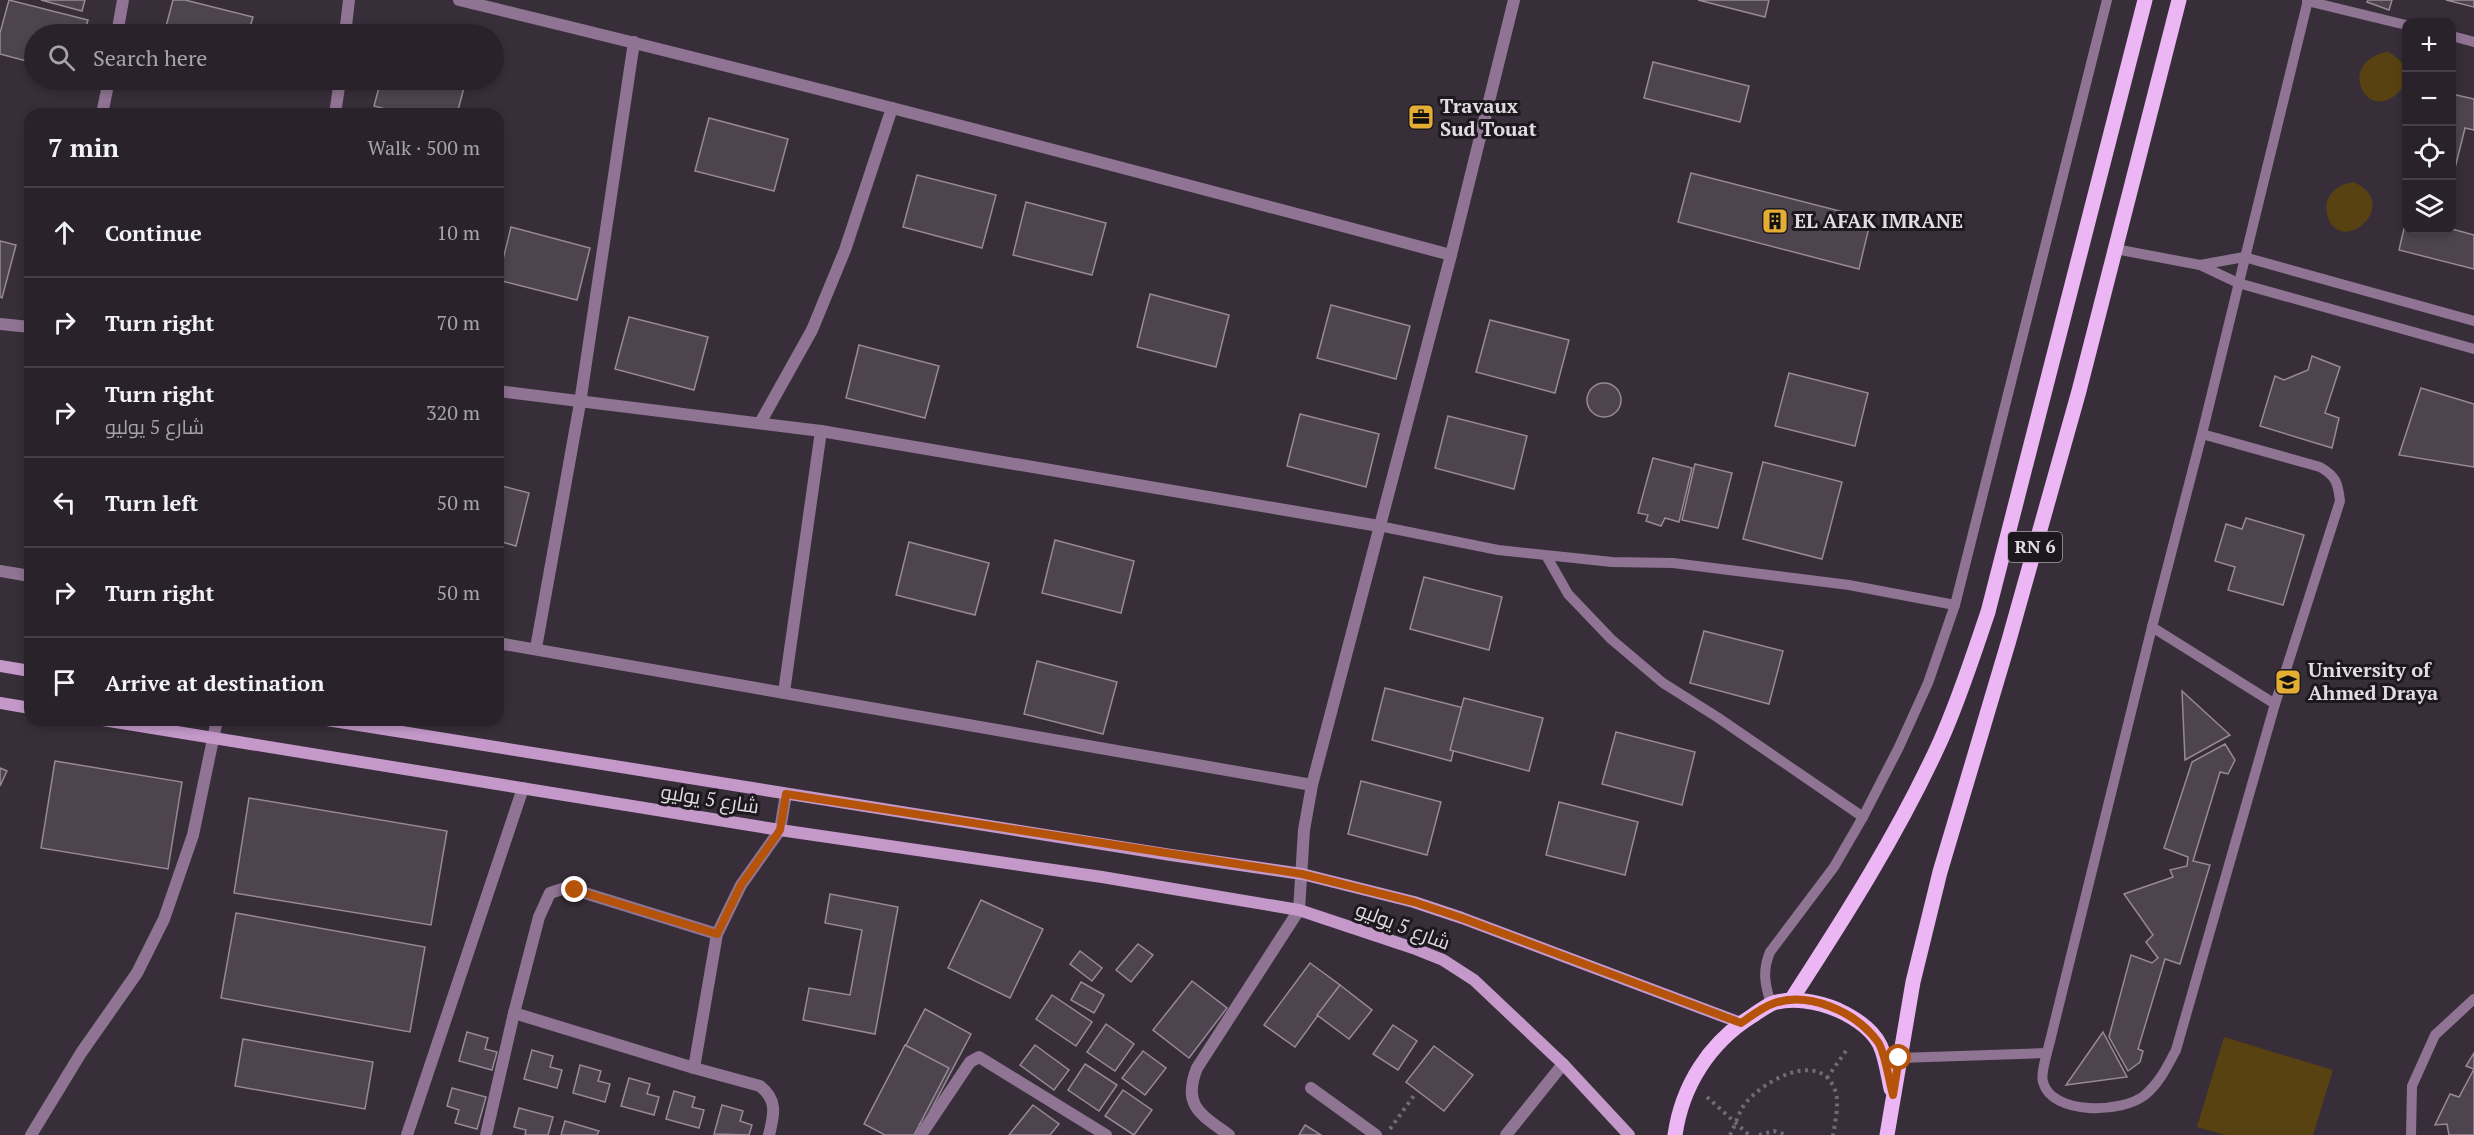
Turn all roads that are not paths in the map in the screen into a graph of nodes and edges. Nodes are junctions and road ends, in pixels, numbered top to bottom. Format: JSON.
{"nodes":[{"id":1,"x":123,"y":0,"type":"edge"},
{"id":2,"x":349,"y":0,"type":"edge"},
{"id":3,"x":459,"y":0,"type":"edge"},
{"id":4,"x":1514,"y":0,"type":"edge"},
{"id":5,"x":2107,"y":0,"type":"edge"},
{"id":6,"x":2145,"y":0,"type":"edge"},
{"id":7,"x":2179,"y":0,"type":"edge"},
{"id":8,"x":2307,"y":1,"type":"edge"},
{"id":9,"x":119,"y":24,"type":"edge"},
{"id":10,"x":346,"y":24,"type":"edge"},
{"id":11,"x":2402,"y":24,"type":"edge"},
{"id":12,"x":2456,"y":37,"type":"edge"},
{"id":13,"x":634,"y":42,"type":"junction"},
{"id":14,"x":2474,"y":42,"type":"edge"},
{"id":15,"x":107,"y":90,"type":"edge"},
{"id":16,"x":339,"y":90,"type":"edge"},
{"id":17,"x":103,"y":108,"type":"edge"},
{"id":18,"x":336,"y":108,"type":"edge"},
{"id":19,"x":892,"y":108,"type":"junction"},
{"id":20,"x":2115,"y":249,"type":"junction"},
{"id":21,"x":1451,"y":255,"type":"junction"},
{"id":22,"x":2244,"y":257,"type":"junction"},
{"id":23,"x":2200,"y":265,"type":"junction"},
{"id":24,"x":2238,"y":283,"type":"junction"},
{"id":25,"x":2474,"y":321,"type":"edge"},
{"id":26,"x":0,"y":324,"type":"edge"},
{"id":27,"x":24,"y":326,"type":"edge"},
{"id":28,"x":2474,"y":349,"type":"edge"},
{"id":29,"x":504,"y":392,"type":"edge"},
{"id":30,"x":580,"y":403,"type":"junction"},
{"id":31,"x":760,"y":423,"type":"junction"},
{"id":32,"x":821,"y":431,"type":"junction"},
{"id":33,"x":2202,"y":434,"type":"junction"},
{"id":34,"x":1379,"y":526,"type":"junction"},
{"id":35,"x":1547,"y":557,"type":"junction"},
{"id":36,"x":0,"y":571,"type":"edge"},
{"id":37,"x":24,"y":575,"type":"edge"},
{"id":38,"x":1955,"y":605,"type":"junction"},
{"id":39,"x":2152,"y":627,"type":"junction"},
{"id":40,"x":504,"y":644,"type":"edge"},
{"id":41,"x":536,"y":648,"type":"junction"},
{"id":42,"x":0,"y":666,"type":"edge"},
{"id":43,"x":24,"y":670,"type":"edge"},
{"id":44,"x":784,"y":692,"type":"junction"},
{"id":45,"x":0,"y":704,"type":"edge"},
{"id":46,"x":2275,"y":704,"type":"junction"},
{"id":47,"x":24,"y":707,"type":"edge"},
{"id":48,"x":140,"y":726,"type":"edge"},
{"id":49,"x":216,"y":726,"type":"edge"},
{"id":50,"x":364,"y":726,"type":"edge"},
{"id":51,"x":213,"y":738,"type":"junction"},
{"id":52,"x":1312,"y":785,"type":"junction"},
{"id":53,"x":523,"y":788,"type":"junction"},
{"id":54,"x":786,"y":794,"type":"junction"},
{"id":55,"x":1863,"y":817,"type":"junction"},
{"id":56,"x":780,"y":830,"type":"junction"},
{"id":57,"x":1302,"y":874,"type":"junction"},
{"id":58,"x":1299,"y":910,"type":"junction"},
{"id":59,"x":717,"y":934,"type":"junction"},
{"id":60,"x":2474,"y":999,"type":"edge"},
{"id":61,"x":1791,"y":1000,"type":"junction"},
{"id":62,"x":1771,"y":1004,"type":"junction"},
{"id":63,"x":514,"y":1012,"type":"junction"},
{"id":64,"x":1741,"y":1023,"type":"junction"},
{"id":65,"x":2047,"y":1053,"type":"junction"},
{"id":66,"x":1899,"y":1058,"type":"junction"},
{"id":67,"x":1563,"y":1064,"type":"junction"},
{"id":68,"x":694,"y":1068,"type":"junction"},
{"id":69,"x":1311,"y":1088,"type":"dead end"},
{"id":70,"x":1893,"y":1095,"type":"junction"},
{"id":71,"x":31,"y":1135,"type":"edge"},
{"id":72,"x":407,"y":1135,"type":"edge"},
{"id":73,"x":486,"y":1135,"type":"edge"},
{"id":74,"x":769,"y":1135,"type":"edge"},
{"id":75,"x":921,"y":1135,"type":"edge"},
{"id":76,"x":1106,"y":1135,"type":"edge"},
{"id":77,"x":1228,"y":1135,"type":"edge"},
{"id":78,"x":1376,"y":1135,"type":"edge"},
{"id":79,"x":1506,"y":1135,"type":"edge"},
{"id":80,"x":1629,"y":1135,"type":"edge"},
{"id":81,"x":1675,"y":1135,"type":"edge"},
{"id":82,"x":1887,"y":1135,"type":"edge"},
{"id":83,"x":2411,"y":1135,"type":"edge"}],
"edges":[{"from":1,"to":9,"type":"street"},
{"from":2,"to":10,"type":"street"},
{"from":3,"to":13,"type":"street"},
{"from":4,"to":21,"type":"street"},
{"from":5,"to":38,"type":"lane"},
{"from":6,"to":61,"type":"main road","number":"RN 6"},
{"from":7,"to":20,"type":"main road","number":"RN 6"},
{"from":8,"to":11,"type":"lane"},
{"from":8,"to":22,"type":"lane"},
{"from":12,"to":14,"type":"lane"},
{"from":13,"to":19,"type":"street"},
{"from":13,"to":30,"type":"street"},
{"from":15,"to":17,"type":"street"},
{"from":16,"to":18,"type":"street"},
{"from":19,"to":21,"type":"street"},
{"from":19,"to":31,"type":"street"},
{"from":20,"to":23,"type":"lane"},
{"from":20,"to":66,"type":"main road","number":"RN 6"},
{"from":21,"to":34,"type":"street"},
{"from":22,"to":23,"type":"lane"},
{"from":22,"to":24,"type":"lane"},
{"from":22,"to":25,"type":"lane"},
{"from":23,"to":24,"type":"lane"},
{"from":24,"to":28,"type":"lane"},
{"from":24,"to":33,"type":"lane"},
{"from":26,"to":27,"type":"street"},
{"from":29,"to":30,"type":"street"},
{"from":30,"to":31,"type":"street"},
{"from":30,"to":41,"type":"street"},
{"from":31,"to":32,"type":"street"},
{"from":32,"to":34,"type":"street"},
{"from":32,"to":44,"type":"street"},
{"from":33,"to":39,"type":"lane"},
{"from":33,"to":46,"type":"lane"},
{"from":34,"to":35,"type":"lane"},
{"from":34,"to":52,"type":"street"},
{"from":35,"to":38,"type":"lane"},
{"from":35,"to":55,"type":"lane"},
{"from":36,"to":37,"type":"street"},
{"from":38,"to":55,"type":"lane"},
{"from":39,"to":46,"type":"lane"},
{"from":39,"to":65,"type":"lane"},
{"from":40,"to":41,"type":"street"},
{"from":41,"to":44,"type":"street"},
{"from":42,"to":43,"type":"main road"},
{"from":44,"to":52,"type":"street"},
{"from":45,"to":47,"type":"main road"},
{"from":46,"to":65,"type":"lane"},
{"from":48,"to":51,"type":"main road","name":"شارع 5 يوليو"},
{"from":49,"to":51,"type":"street"},
{"from":50,"to":54,"type":"main road","name":"شارع 5 يوليو"},
{"from":51,"to":53,"type":"main road","name":"شارع 5 يوليو"},
{"from":51,"to":71,"type":"street"},
{"from":52,"to":57,"type":"street"},
{"from":53,"to":56,"type":"main road","name":"شارع 5 يوليو"},
{"from":53,"to":72,"type":"street"},
{"from":54,"to":56,"type":"street"},
{"from":54,"to":57,"type":"main road","name":"شارع 5 يوليو"},
{"from":55,"to":62,"type":"lane"},
{"from":56,"to":58,"type":"main road","name":"شارع 5 يوليو"},
{"from":56,"to":59,"type":"street"},
{"from":57,"to":58,"type":"street"},
{"from":57,"to":64,"type":"main road","name":"شارع 5 يوليو"},
{"from":58,"to":67,"type":"main road","name":"شارع 5 يوليو"},
{"from":58,"to":77,"type":"street"},
{"from":59,"to":63,"type":"street"},
{"from":59,"to":68,"type":"street"},
{"from":60,"to":83,"type":"lane"},
{"from":61,"to":62,"type":"main road","number":"RN 6"},
{"from":61,"to":70,"type":"main road","number":"RN 6"},
{"from":62,"to":64,"type":"main road","number":"RN 6"},
{"from":63,"to":68,"type":"street"},
{"from":63,"to":73,"type":"street"},
{"from":64,"to":81,"type":"main road","number":"RN 6"},
{"from":65,"to":66,"type":"lane"},
{"from":66,"to":70,"type":"main road","number":"RN 6"},
{"from":67,"to":79,"type":"street"},
{"from":67,"to":80,"type":"main road","name":"شارع 5 يوليو"},
{"from":68,"to":74,"type":"street"},
{"from":69,"to":78,"type":"street"},
{"from":70,"to":82,"type":"main road","number":"RN 6"},
{"from":75,"to":76,"type":"street"}]}
